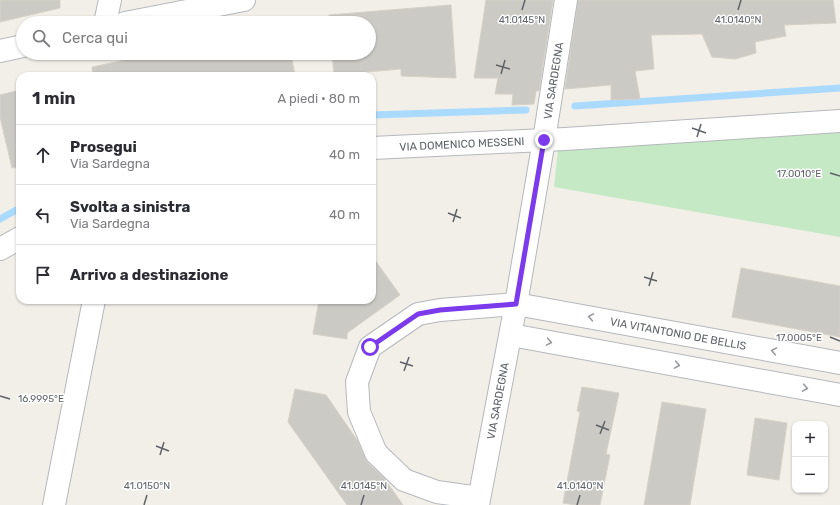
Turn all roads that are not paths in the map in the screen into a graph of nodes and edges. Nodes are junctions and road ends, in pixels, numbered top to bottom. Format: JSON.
{"nodes":[{"id":1,"x":110,"y":0,"type":"edge"},
{"id":2,"x":244,"y":0,"type":"edge"},
{"id":3,"x":566,"y":0,"type":"edge"},
{"id":4,"x":107,"y":16,"type":"edge"},
{"id":5,"x":161,"y":16,"type":"edge"},
{"id":6,"x":16,"y":48,"type":"edge"},
{"id":7,"x":0,"y":51,"type":"edge"},
{"id":8,"x":840,"y":121,"type":"edge"},
{"id":9,"x":544,"y":140,"type":"junction"},
{"id":10,"x":376,"y":148,"type":"edge"},
{"id":11,"x":16,"y":240,"type":"edge"},
{"id":12,"x":0,"y":249,"type":"edge"},
{"id":13,"x":93,"y":304,"type":"edge"},
{"id":14,"x":516,"y":304,"type":"junction"},
{"id":15,"x":510,"y":335,"type":"junction"},
{"id":16,"x":840,"y":362,"type":"edge"},
{"id":17,"x":840,"y":395,"type":"edge"},
{"id":18,"x":478,"y":502,"type":"edge"},
{"id":19,"x":54,"y":505,"type":"edge"}],
"edges":[{"from":1,"to":4,"type":"street"},
{"from":2,"to":5,"type":"street"},
{"from":3,"to":9,"type":"street","name":"VIA SARDEGNA"},
{"from":6,"to":7,"type":"street"},
{"from":8,"to":9,"type":"street","name":"VIA DOMENICO MESSENI"},
{"from":9,"to":10,"type":"street","name":"VIA DOMENICO MESSENI"},
{"from":9,"to":14,"type":"street","name":"VIA SARDEGNA"},
{"from":11,"to":12,"type":"street"},
{"from":13,"to":19,"type":"street"},
{"from":14,"to":15,"type":"street","name":"VIA SARDEGNA"},
{"from":16,"to":14,"type":"street","name":"VIA VITANTONIO DE BELLIS","one_way":true},
{"from":14,"to":18,"type":"street","name":"VIA SARDEGNA"},
{"from":15,"to":17,"type":"street","one_way":true},
{"from":15,"to":18,"type":"street","name":"VIA SARDEGNA"}]}
